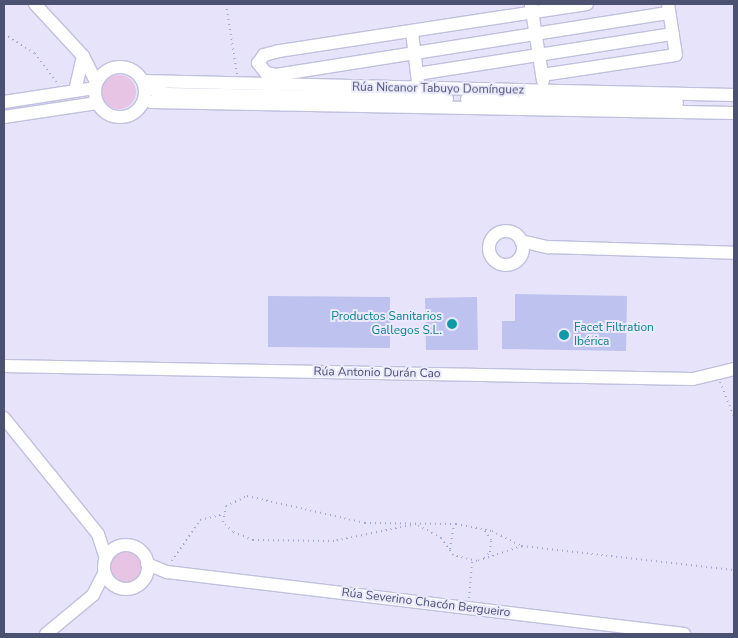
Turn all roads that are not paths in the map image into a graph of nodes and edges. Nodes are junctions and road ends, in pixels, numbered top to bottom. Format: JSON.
{"nodes":[{"id":1,"x":35,"y":4,"type":"edge"},
{"id":2,"x":587,"y":4,"type":"edge"},
{"id":3,"x":532,"y":8,"type":"edge"},
{"id":4,"x":669,"y":8,"type":"edge"},
{"id":5,"x":412,"y":32,"type":"junction"},
{"id":6,"x":535,"y":33,"type":"junction"},
{"id":7,"x":672,"y":34,"type":"junction"},
{"id":8,"x":414,"y":52,"type":"junction"},
{"id":9,"x":540,"y":54,"type":"junction"},
{"id":10,"x":83,"y":56,"type":"junction"},
{"id":11,"x":112,"y":67,"type":"junction"},
{"id":12,"x":417,"y":74,"type":"junction"},
{"id":13,"x":542,"y":75,"type":"junction"},
{"id":14,"x":144,"y":84,"type":"junction"},
{"id":15,"x":95,"y":85,"type":"junction"},
{"id":16,"x":419,"y":89,"type":"junction"},
{"id":17,"x":543,"y":91,"type":"junction"},
{"id":18,"x":167,"y":94,"type":"junction"},
{"id":19,"x":66,"y":95,"type":"junction"},
{"id":20,"x":734,"y":95,"type":"edge"},
{"id":21,"x":4,"y":102,"type":"edge"},
{"id":22,"x":151,"y":102,"type":"junction"},
{"id":23,"x":92,"y":103,"type":"junction"},
{"id":24,"x":734,"y":103,"type":"edge"},
{"id":25,"x":139,"y":108,"type":"junction"},
{"id":26,"x":4,"y":109,"type":"edge"},
{"id":27,"x":734,"y":113,"type":"edge"},
{"id":28,"x":4,"y":117,"type":"edge"},
{"id":29,"x":521,"y":240,"type":"junction"},
{"id":30,"x":548,"y":247,"type":"junction"},
{"id":31,"x":734,"y":252,"type":"edge"},
{"id":32,"x":520,"y":258,"type":"junction"},
{"id":33,"x":4,"y":366,"type":"edge"},
{"id":34,"x":17,"y":367,"type":"junction"},
{"id":35,"x":734,"y":369,"type":"edge"},
{"id":36,"x":4,"y":374,"type":"edge"},
{"id":37,"x":4,"y":418,"type":"edge"},
{"id":38,"x":98,"y":534,"type":"junction"},
{"id":39,"x":120,"y":546,"type":"junction"},
{"id":40,"x":106,"y":558,"type":"junction"},
{"id":41,"x":147,"y":564,"type":"junction"},
{"id":42,"x":167,"y":572,"type":"junction"},
{"id":43,"x":104,"y":573,"type":"junction"},
{"id":44,"x":144,"y":580,"type":"junction"},
{"id":45,"x":114,"y":586,"type":"junction"},
{"id":46,"x":93,"y":595,"type":"junction"},
{"id":47,"x":46,"y":634,"type":"edge"},
{"id":48,"x":684,"y":634,"type":"edge"}],
"edges":[{"from":1,"to":10,"type":"street"},
{"from":2,"to":3,"type":"street"},
{"from":3,"to":5,"type":"street"},
{"from":3,"to":6,"type":"street"},
{"from":4,"to":6,"type":"street"},
{"from":4,"to":7,"type":"street"},
{"from":5,"to":8,"type":"street"},
{"from":5,"to":8,"type":"street"},
{"from":6,"to":8,"type":"street"},
{"from":6,"to":9,"type":"street"},
{"from":7,"to":9,"type":"street"},
{"from":7,"to":13,"type":"street"},
{"from":8,"to":12,"type":"street"},
{"from":9,"to":12,"type":"street"},
{"from":9,"to":13,"type":"street"},
{"from":10,"to":11,"type":"street"},
{"from":10,"to":15,"type":"street"},
{"from":10,"to":19,"type":"street"},
{"from":11,"to":14,"type":"street"},
{"from":11,"to":15,"type":"street"},
{"from":12,"to":16,"type":"street"},
{"from":13,"to":17,"type":"street"},
{"from":14,"to":16,"type":"street","name":"Rúa Nicanor Tabuyo Domínguez"},
{"from":14,"to":18,"type":"street","name":"Rúa Nicanor Tabuyo Domínguez"},
{"from":14,"to":25,"type":"street"},
{"from":15,"to":19,"type":"street"},
{"from":15,"to":23,"type":"street"},
{"from":16,"to":17,"type":"street","name":"Rúa Nicanor Tabuyo Domínguez"},
{"from":17,"to":20,"type":"street","name":"Rúa Nicanor Tabuyo Domínguez"},
{"from":18,"to":22,"type":"street","name":"Rúa Nicanor Tabuyo Domínguez"},
{"from":18,"to":24,"type":"street","name":"Rúa Nicanor Tabuyo Domínguez"},
{"from":19,"to":21,"type":"street"},
{"from":19,"to":23,"type":"street"},
{"from":19,"to":26,"type":"street"},
{"from":22,"to":25,"type":"street","name":"Rúa Nicanor Tabuyo Domínguez"},
{"from":22,"to":27,"type":"street","name":"Rúa Nicanor Tabuyo Domínguez"},
{"from":23,"to":25,"type":"street"},
{"from":23,"to":28,"type":"street"},
{"from":29,"to":30,"type":"street"},
{"from":29,"to":32,"type":"street"},
{"from":29,"to":32,"type":"street"},
{"from":30,"to":31,"type":"street"},
{"from":30,"to":32,"type":"street"},
{"from":33,"to":34,"type":"street","name":"Rúa Antonio Durán Cao"},
{"from":34,"to":35,"type":"street","name":"Rúa Antonio Durán Cao"},
{"from":34,"to":36,"type":"street","name":"Rúa Antonio Durán Cao"},
{"from":37,"to":38,"type":"street"},
{"from":38,"to":39,"type":"street"},
{"from":38,"to":40,"type":"street"},
{"from":39,"to":40,"type":"street"},
{"from":39,"to":41,"type":"street"},
{"from":40,"to":43,"type":"street"},
{"from":41,"to":42,"type":"street","name":"Rúa Severino Chacón Bergueiro"},
{"from":41,"to":44,"type":"street"},
{"from":42,"to":44,"type":"street","name":"Rúa Severino Chacón Bergueiro"},
{"from":42,"to":48,"type":"street","name":"Rúa Severino Chacón Bergueiro"},
{"from":43,"to":45,"type":"street"},
{"from":43,"to":46,"type":"street"},
{"from":44,"to":45,"type":"street"},
{"from":45,"to":46,"type":"street"},
{"from":46,"to":47,"type":"street"}]}
